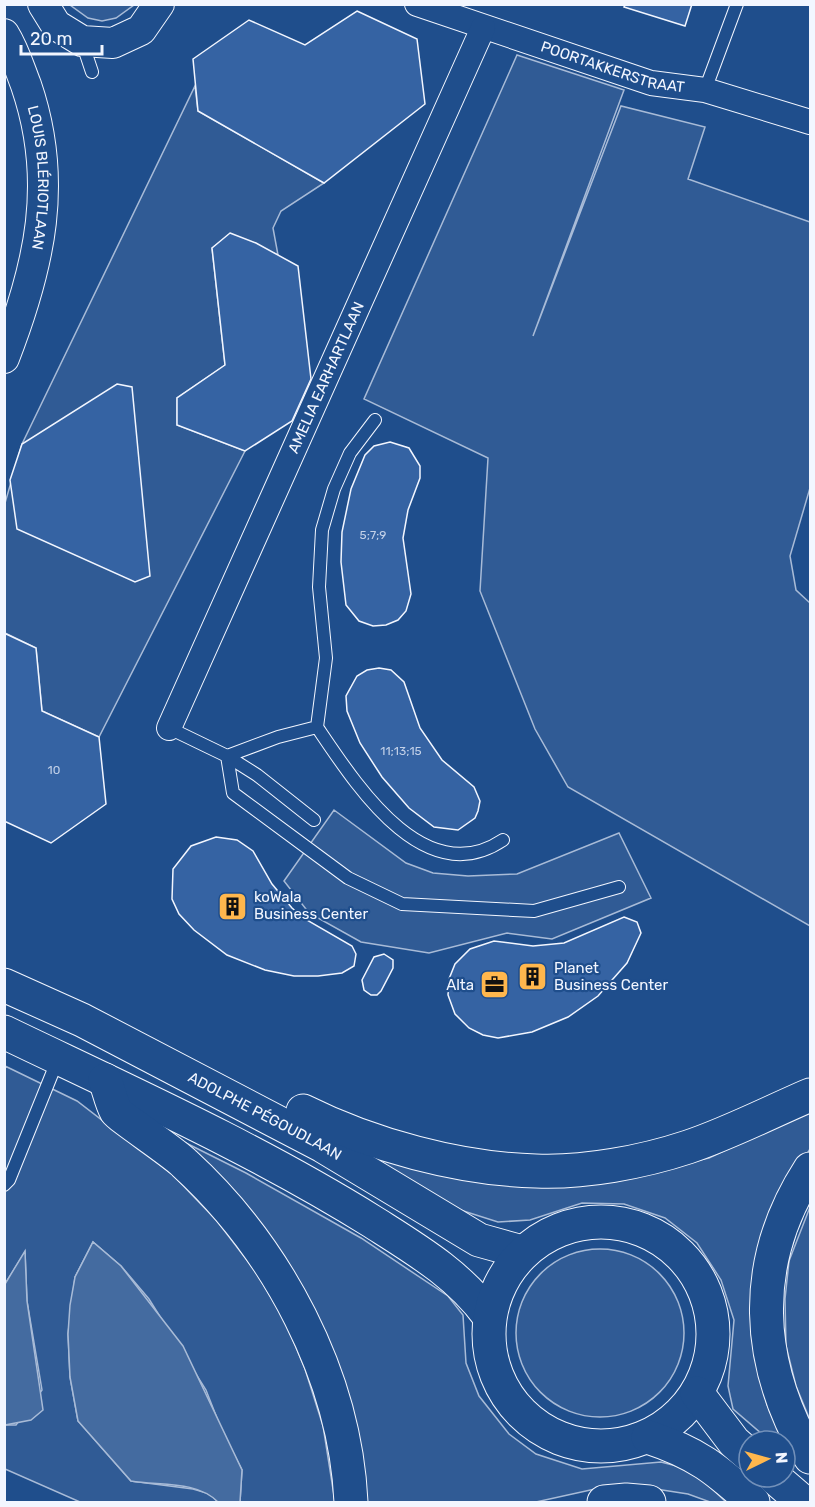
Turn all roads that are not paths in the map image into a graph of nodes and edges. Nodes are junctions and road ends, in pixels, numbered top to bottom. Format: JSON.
{"nodes":[{"id":1,"x":44,"y":4,"type":"edge"},
{"id":2,"x":417,"y":4,"type":"edge"},
{"id":3,"x":737,"y":4,"type":"edge"},
{"id":4,"x":160,"y":5,"type":"edge"},
{"id":5,"x":483,"y":28,"type":"junction"},
{"id":6,"x":4,"y":34,"type":"edge"},
{"id":7,"x":82,"y":41,"type":"junction"},
{"id":8,"x":92,"y":72,"type":"dead end"},
{"id":9,"x":705,"y":90,"type":"junction"},
{"id":10,"x":810,"y":122,"type":"edge"},
{"id":11,"x":4,"y":358,"type":"edge"},
{"id":12,"x":375,"y":420,"type":"dead end"},
{"id":13,"x":317,"y":727,"type":"junction"},
{"id":14,"x":169,"y":728,"type":"joint"},
{"id":15,"x":227,"y":756,"type":"junction"},
{"id":16,"x":314,"y":820,"type":"dead end"},
{"id":17,"x":503,"y":840,"type":"dead end"},
{"id":18,"x":619,"y":887,"type":"dead end"},
{"id":19,"x":4,"y":985,"type":"edge"},
{"id":20,"x":4,"y":1032,"type":"edge"},
{"id":21,"x":58,"y":1058,"type":"junction"},
{"id":22,"x":105,"y":1080,"type":"junction"},
{"id":23,"x":810,"y":1095,"type":"edge"},
{"id":24,"x":251,"y":1107,"type":"junction"},
{"id":25,"x":810,"y":1169,"type":"edge"},
{"id":26,"x":4,"y":1185,"type":"edge"},
{"id":27,"x":522,"y":1252,"type":"junction"},
{"id":28,"x":489,"y":1316,"type":"junction"},
{"id":29,"x":698,"y":1393,"type":"junction"},
{"id":30,"x":648,"y":1437,"type":"junction"},
{"id":31,"x":737,"y":1445,"type":"edge"},
{"id":32,"x":810,"y":1457,"type":"edge"},
{"id":33,"x":787,"y":1489,"type":"edge"},
{"id":34,"x":351,"y":1503,"type":"edge"},
{"id":35,"x":604,"y":1503,"type":"edge"},
{"id":36,"x":649,"y":1503,"type":"edge"},
{"id":37,"x":753,"y":1503,"type":"edge"},
{"id":38,"x":803,"y":1503,"type":"edge"}],
"edges":[{"from":1,"to":7,"type":"street"},
{"from":2,"to":5,"type":"street","name":"POORTAKKERSTRAAT"},
{"from":3,"to":9,"type":"lane"},
{"from":4,"to":7,"type":"street"},
{"from":5,"to":9,"type":"street","name":"POORTAKKERSTRAAT"},
{"from":5,"to":14,"type":"street","name":"AMELIA EARHARTLAAN"},
{"from":6,"to":11,"type":"street","name":"LOUIS BLÉRIOTLAAN"},
{"from":7,"to":8,"type":"lane"},
{"from":9,"to":10,"type":"street","name":"POORTAKKERSTRAAT"},
{"from":12,"to":13,"type":"lane"},
{"from":13,"to":15,"type":"lane"},
{"from":13,"to":17,"type":"lane"},
{"from":14,"to":15,"type":"lane"},
{"from":15,"to":16,"type":"lane"},
{"from":15,"to":18,"type":"lane"},
{"from":19,"to":24,"type":"highway","name":"ADOLPHE PÉGOUDLAAN"},
{"from":20,"to":21,"type":"highway"},
{"from":21,"to":22,"type":"highway"},
{"from":21,"to":26,"type":"lane"},
{"from":22,"to":28,"type":"highway"},
{"from":22,"to":34,"type":"highway"},
{"from":23,"to":24,"type":"highway"},
{"from":24,"to":27,"type":"highway","name":"ADOLPHE PÉGOUDLAAN"},
{"from":25,"to":32,"type":"highway"},
{"from":27,"to":28,"type":"highway"},
{"from":27,"to":29,"type":"highway"},
{"from":28,"to":30,"type":"highway"},
{"from":29,"to":30,"type":"highway"},
{"from":29,"to":31,"type":"highway"},
{"from":30,"to":37,"type":"highway"},
{"from":33,"to":38,"type":"highway"},
{"from":35,"to":36,"type":"highway"}]}
